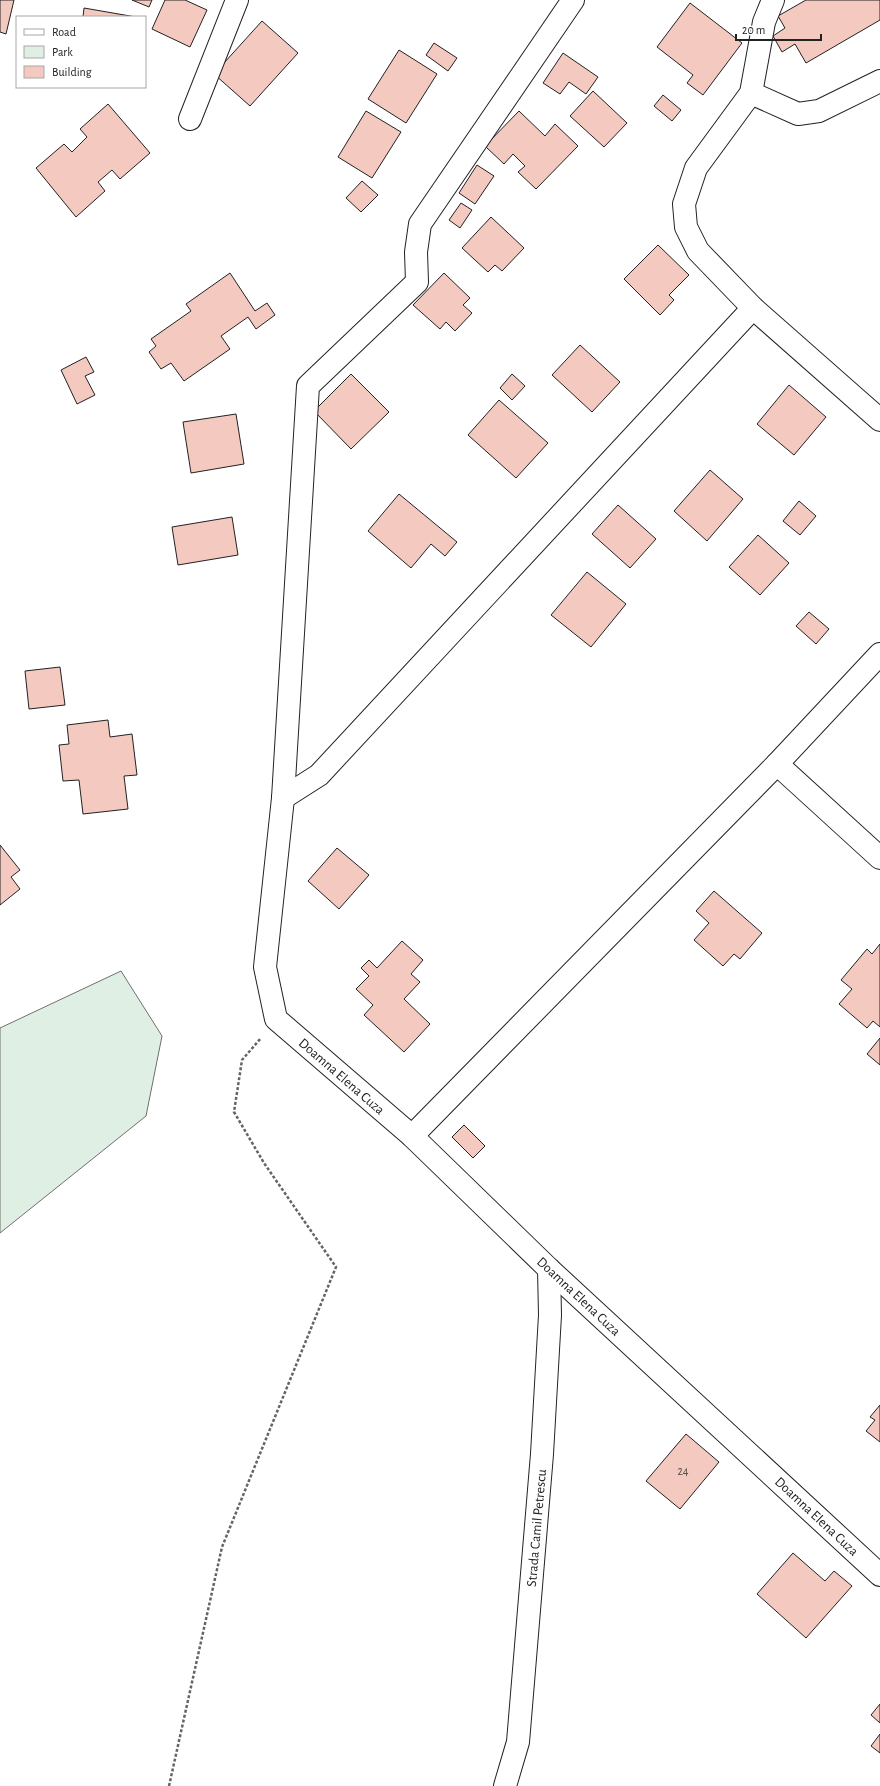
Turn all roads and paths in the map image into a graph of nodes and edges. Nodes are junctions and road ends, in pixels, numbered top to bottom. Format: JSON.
{"nodes":[{"id":1,"x":237,"y":0,"type":"edge"},
{"id":2,"x":573,"y":0,"type":"edge"},
{"id":3,"x":773,"y":0,"type":"edge"},
{"id":4,"x":880,"y":81,"type":"edge"},
{"id":5,"x":751,"y":93,"type":"junction"},
{"id":6,"x":190,"y":119,"type":"dead end"},
{"id":7,"x":753,"y":308,"type":"junction"},
{"id":8,"x":880,"y":420,"type":"edge"},
{"id":9,"x":880,"y":654,"type":"edge"},
{"id":10,"x":777,"y":764,"type":"junction"},
{"id":11,"x":283,"y":798,"type":"junction"},
{"id":12,"x":880,"y":858,"type":"edge"},
{"id":13,"x":276,"y":1020,"type":"junction"},
{"id":14,"x":412,"y":1136,"type":"junction"},
{"id":15,"x":549,"y":1269,"type":"junction"},
{"id":16,"x":880,"y":1575,"type":"edge"},
{"id":17,"x":169,"y":1786,"type":"edge"},
{"id":18,"x":505,"y":1786,"type":"edge"}],
"edges":[{"from":1,"to":6,"type":"street"},
{"from":2,"to":11,"type":"street"},
{"from":3,"to":5,"type":"street"},
{"from":4,"to":5,"type":"street"},
{"from":5,"to":7,"type":"street"},
{"from":7,"to":8,"type":"street"},
{"from":7,"to":11,"type":"street"},
{"from":9,"to":10,"type":"street"},
{"from":10,"to":12,"type":"street"},
{"from":10,"to":14,"type":"street"},
{"from":11,"to":13,"type":"street"},
{"from":13,"to":14,"type":"street","name":"Doamna Elena Cuza"},
{"from":13,"to":17,"type":"path"},
{"from":14,"to":15,"type":"street","name":"Doamna Elena Cuza"},
{"from":15,"to":16,"type":"street","name":"Doamna Elena Cuza"},
{"from":15,"to":18,"type":"street","name":"Strada Camil Petrescu"}]}
